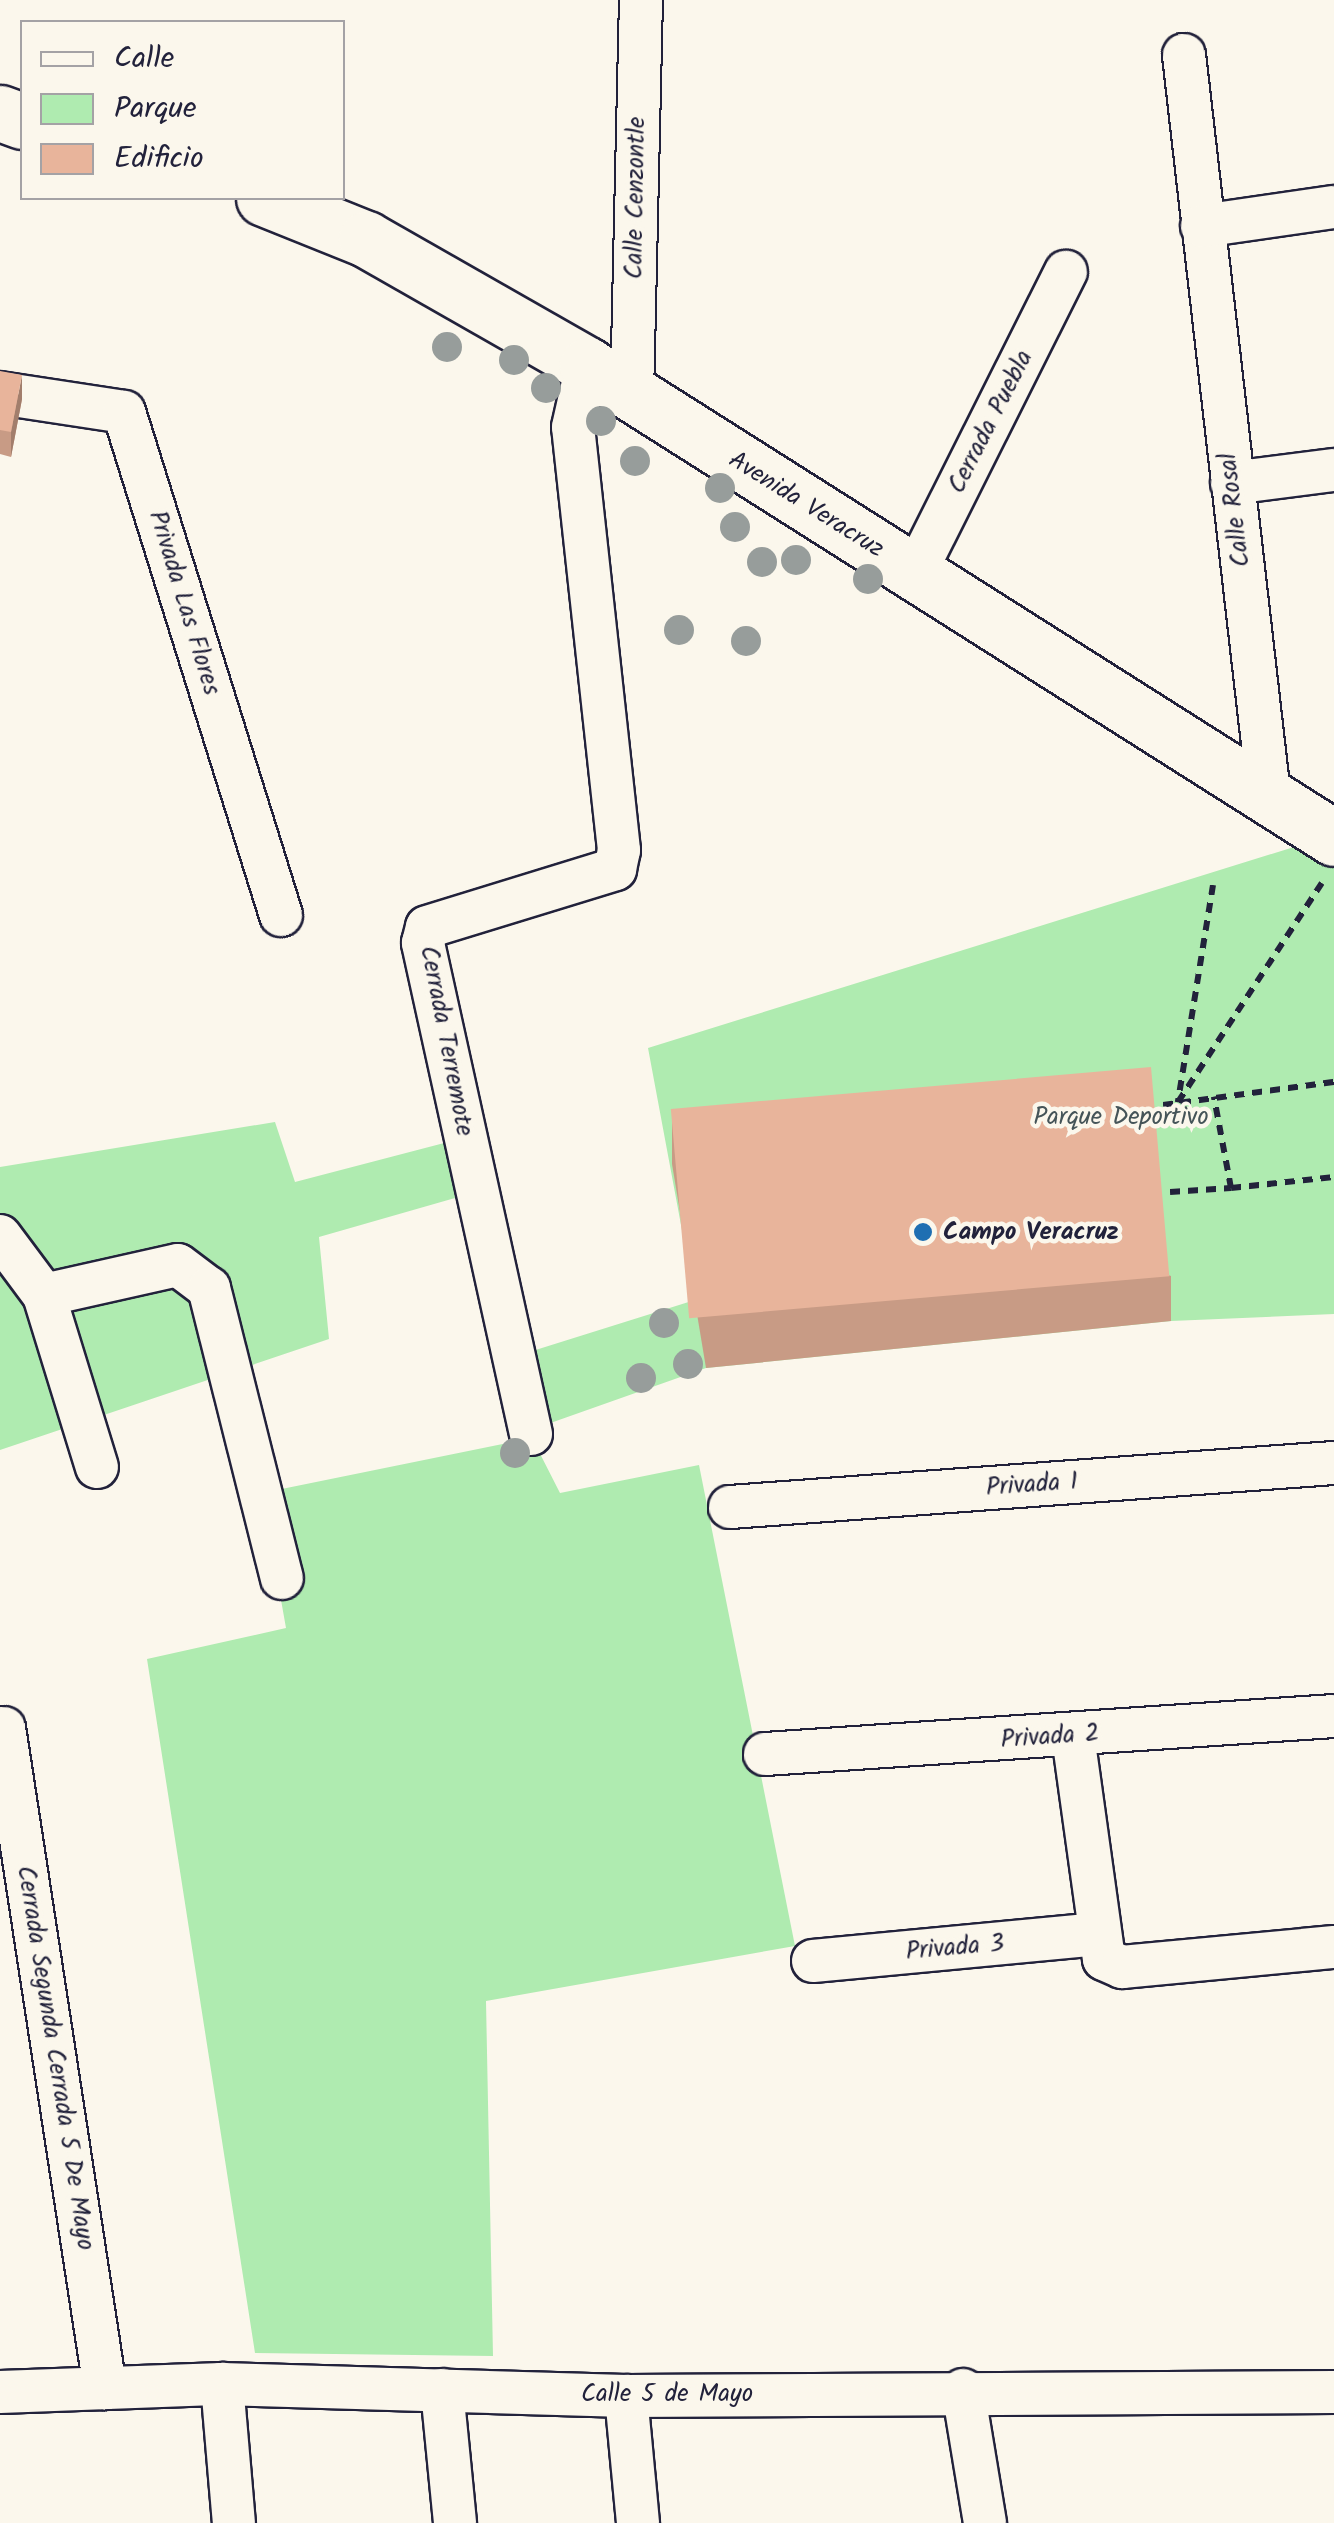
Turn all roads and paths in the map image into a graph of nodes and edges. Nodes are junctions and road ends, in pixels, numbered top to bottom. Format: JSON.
{"nodes":[{"id":1,"x":641,"y":0,"type":"edge"},
{"id":2,"x":1184,"y":56,"type":"dead end"},
{"id":3,"x":269,"y":200,"type":"edge"},
{"id":4,"x":1334,"y":206,"type":"edge"},
{"id":5,"x":1202,"y":226,"type":"junction"},
{"id":6,"x":1066,"y":272,"type":"dead end"},
{"id":7,"x":587,"y":365,"type":"junction"},
{"id":8,"x":0,"y":393,"type":"edge"},
{"id":9,"x":632,"y":395,"type":"junction"},
{"id":10,"x":1334,"y":470,"type":"edge"},
{"id":11,"x":1232,"y":483,"type":"junction"},
{"id":12,"x":915,"y":573,"type":"junction"},
{"id":13,"x":1270,"y":795,"type":"junction"},
{"id":14,"x":1334,"y":838,"type":"edge"},
{"id":15,"x":1334,"y":866,"type":"edge"},
{"id":16,"x":1214,"y":886,"type":"dead end"},
{"id":17,"x":282,"y":915,"type":"dead end"},
{"id":18,"x":1334,"y":1082,"type":"edge"},
{"id":19,"x":1214,"y":1096,"type":"junction"},
{"id":20,"x":1178,"y":1102,"type":"junction"},
{"id":21,"x":1164,"y":1105,"type":"dead end"},
{"id":22,"x":1334,"y":1178,"type":"edge"},
{"id":23,"x":1231,"y":1188,"type":"junction"},
{"id":24,"x":1170,"y":1192,"type":"dead end"},
{"id":25,"x":0,"y":1236,"type":"edge"},
{"id":26,"x":44,"y":1295,"type":"junction"},
{"id":27,"x":531,"y":1434,"type":"dead end"},
{"id":28,"x":1334,"y":1463,"type":"edge"},
{"id":29,"x":97,"y":1467,"type":"dead end"},
{"id":30,"x":730,"y":1507,"type":"dead end"},
{"id":31,"x":282,"y":1578,"type":"dead end"},
{"id":32,"x":1334,"y":1716,"type":"edge"},
{"id":33,"x":4,"y":1728,"type":"dead end"},
{"id":34,"x":1072,"y":1736,"type":"junction"},
{"id":35,"x":765,"y":1754,"type":"dead end"},
{"id":36,"x":1096,"y":1934,"type":"junction"},
{"id":37,"x":1334,"y":1947,"type":"edge"},
{"id":38,"x":813,"y":1962,"type":"dead end"},
{"id":39,"x":222,"y":2384,"type":"junction"},
{"id":40,"x":105,"y":2388,"type":"junction"},
{"id":41,"x":442,"y":2390,"type":"junction"},
{"id":42,"x":963,"y":2390,"type":"junction"},
{"id":43,"x":0,"y":2392,"type":"edge"},
{"id":44,"x":1334,"y":2392,"type":"edge"},
{"id":45,"x":626,"y":2396,"type":"junction"},
{"id":46,"x":234,"y":2523,"type":"edge"},
{"id":47,"x":455,"y":2523,"type":"edge"},
{"id":48,"x":638,"y":2523,"type":"edge"},
{"id":49,"x":985,"y":2523,"type":"edge"}],
"edges":[{"from":1,"to":9,"type":"street","name":"Calle Cenzontle"},
{"from":2,"to":5,"type":"street","name":"Calle Rosal"},
{"from":3,"to":7,"type":"street","name":"Avenida Veracruz"},
{"from":4,"to":5,"type":"street"},
{"from":5,"to":11,"type":"street","name":"Calle Rosal"},
{"from":6,"to":12,"type":"street","name":"Cerrada Puebla"},
{"from":7,"to":9,"type":"street","name":"Avenida Veracruz"},
{"from":7,"to":27,"type":"street","name":"Cerrada Terremote"},
{"from":8,"to":17,"type":"street","name":"Privada Las Flores"},
{"from":9,"to":12,"type":"street","name":"Avenida Veracruz"},
{"from":10,"to":11,"type":"street"},
{"from":11,"to":13,"type":"street","name":"Calle Rosal"},
{"from":12,"to":13,"type":"street","name":"Avenida Veracruz"},
{"from":13,"to":14,"type":"street","name":"Avenida Veracruz"},
{"from":15,"to":20,"type":"path"},
{"from":16,"to":20,"type":"path"},
{"from":18,"to":19,"type":"path"},
{"from":19,"to":20,"type":"path"},
{"from":19,"to":23,"type":"path"},
{"from":20,"to":21,"type":"path"},
{"from":22,"to":23,"type":"path"},
{"from":23,"to":24,"type":"path"},
{"from":25,"to":26,"type":"street"},
{"from":26,"to":29,"type":"street"},
{"from":26,"to":31,"type":"street"},
{"from":28,"to":30,"type":"street","name":"Privada 1"},
{"from":32,"to":34,"type":"street","name":"Privada 2"},
{"from":33,"to":40,"type":"street","name":"Cerrada Segunda Cerrada 5 De Mayo"},
{"from":34,"to":35,"type":"street","name":"Privada 2"},
{"from":34,"to":36,"type":"street"},
{"from":36,"to":37,"type":"street"},
{"from":36,"to":38,"type":"street","name":"Privada 3"},
{"from":39,"to":40,"type":"street","name":"Calle 5 de Mayo"},
{"from":39,"to":41,"type":"street","name":"Calle 5 de Mayo"},
{"from":39,"to":46,"type":"street"},
{"from":40,"to":43,"type":"street","name":"Calle 5 de Mayo"},
{"from":41,"to":45,"type":"street","name":"Calle 5 de Mayo"},
{"from":41,"to":47,"type":"street"},
{"from":42,"to":44,"type":"street","name":"Calle 5 de Mayo"},
{"from":42,"to":45,"type":"street","name":"Calle 5 de Mayo"},
{"from":42,"to":49,"type":"street"},
{"from":45,"to":48,"type":"street"}]}
